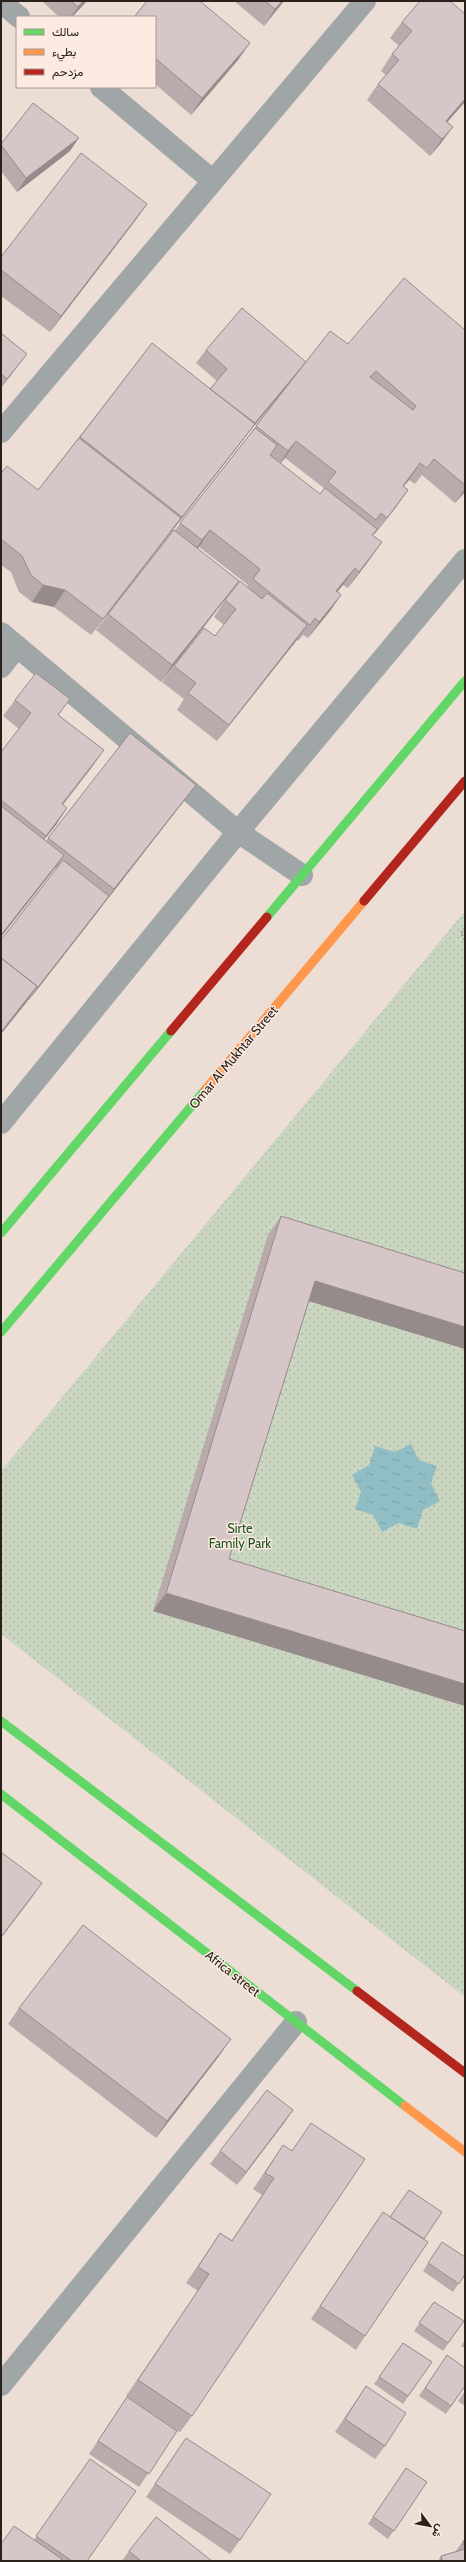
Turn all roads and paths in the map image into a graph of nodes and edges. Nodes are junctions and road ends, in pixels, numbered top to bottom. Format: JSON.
{"nodes":[{"id":1,"x":365,"y":1,"type":"edge"},
{"id":2,"x":1,"y":2,"type":"edge"},
{"id":3,"x":18,"y":16,"type":"edge"},
{"id":4,"x":103,"y":88,"type":"edge"},
{"id":5,"x":213,"y":181,"type":"junction"},
{"id":6,"x":1,"y":432,"type":"edge"},
{"id":7,"x":465,"y":560,"type":"edge"},
{"id":8,"x":9,"y":640,"type":"edge"},
{"id":9,"x":1,"y":667,"type":"edge"},
{"id":10,"x":465,"y":681,"type":"edge"},
{"id":11,"x":465,"y":781,"type":"edge"},
{"id":12,"x":238,"y":832,"type":"junction"},
{"id":13,"x":302,"y":875,"type":"junction"},
{"id":14,"x":465,"y":928,"type":"edge"},
{"id":15,"x":465,"y":940,"type":"edge"},
{"id":16,"x":1,"y":1123,"type":"edge"},
{"id":17,"x":1,"y":1232,"type":"edge"},
{"id":18,"x":1,"y":1332,"type":"edge"},
{"id":19,"x":1,"y":1721,"type":"edge"},
{"id":20,"x":1,"y":1794,"type":"edge"},
{"id":21,"x":296,"y":2022,"type":"junction"},
{"id":22,"x":465,"y":2073,"type":"edge"},
{"id":23,"x":465,"y":2152,"type":"edge"},
{"id":24,"x":1,"y":2385,"type":"edge"}],
"edges":[{"from":1,"to":5,"type":"street"},
{"from":2,"to":3,"type":"street"},
{"from":4,"to":5,"type":"street"},
{"from":5,"to":6,"type":"street"},
{"from":7,"to":12,"type":"street"},
{"from":8,"to":9,"type":"street"},
{"from":8,"to":12,"type":"street"},
{"from":10,"to":13,"type":"main road"},
{"from":11,"to":18,"type":"main road","name":"Omar Al Mukhtar Street"},
{"from":12,"to":13,"type":"street"},
{"from":12,"to":16,"type":"street"},
{"from":13,"to":17,"type":"main road"},
{"from":14,"to":15,"type":"path"},
{"from":19,"to":22,"type":"main road"},
{"from":20,"to":21,"type":"main road","name":"Africa street"},
{"from":21,"to":23,"type":"main road","name":"Africa street"},
{"from":21,"to":24,"type":"street"}]}
